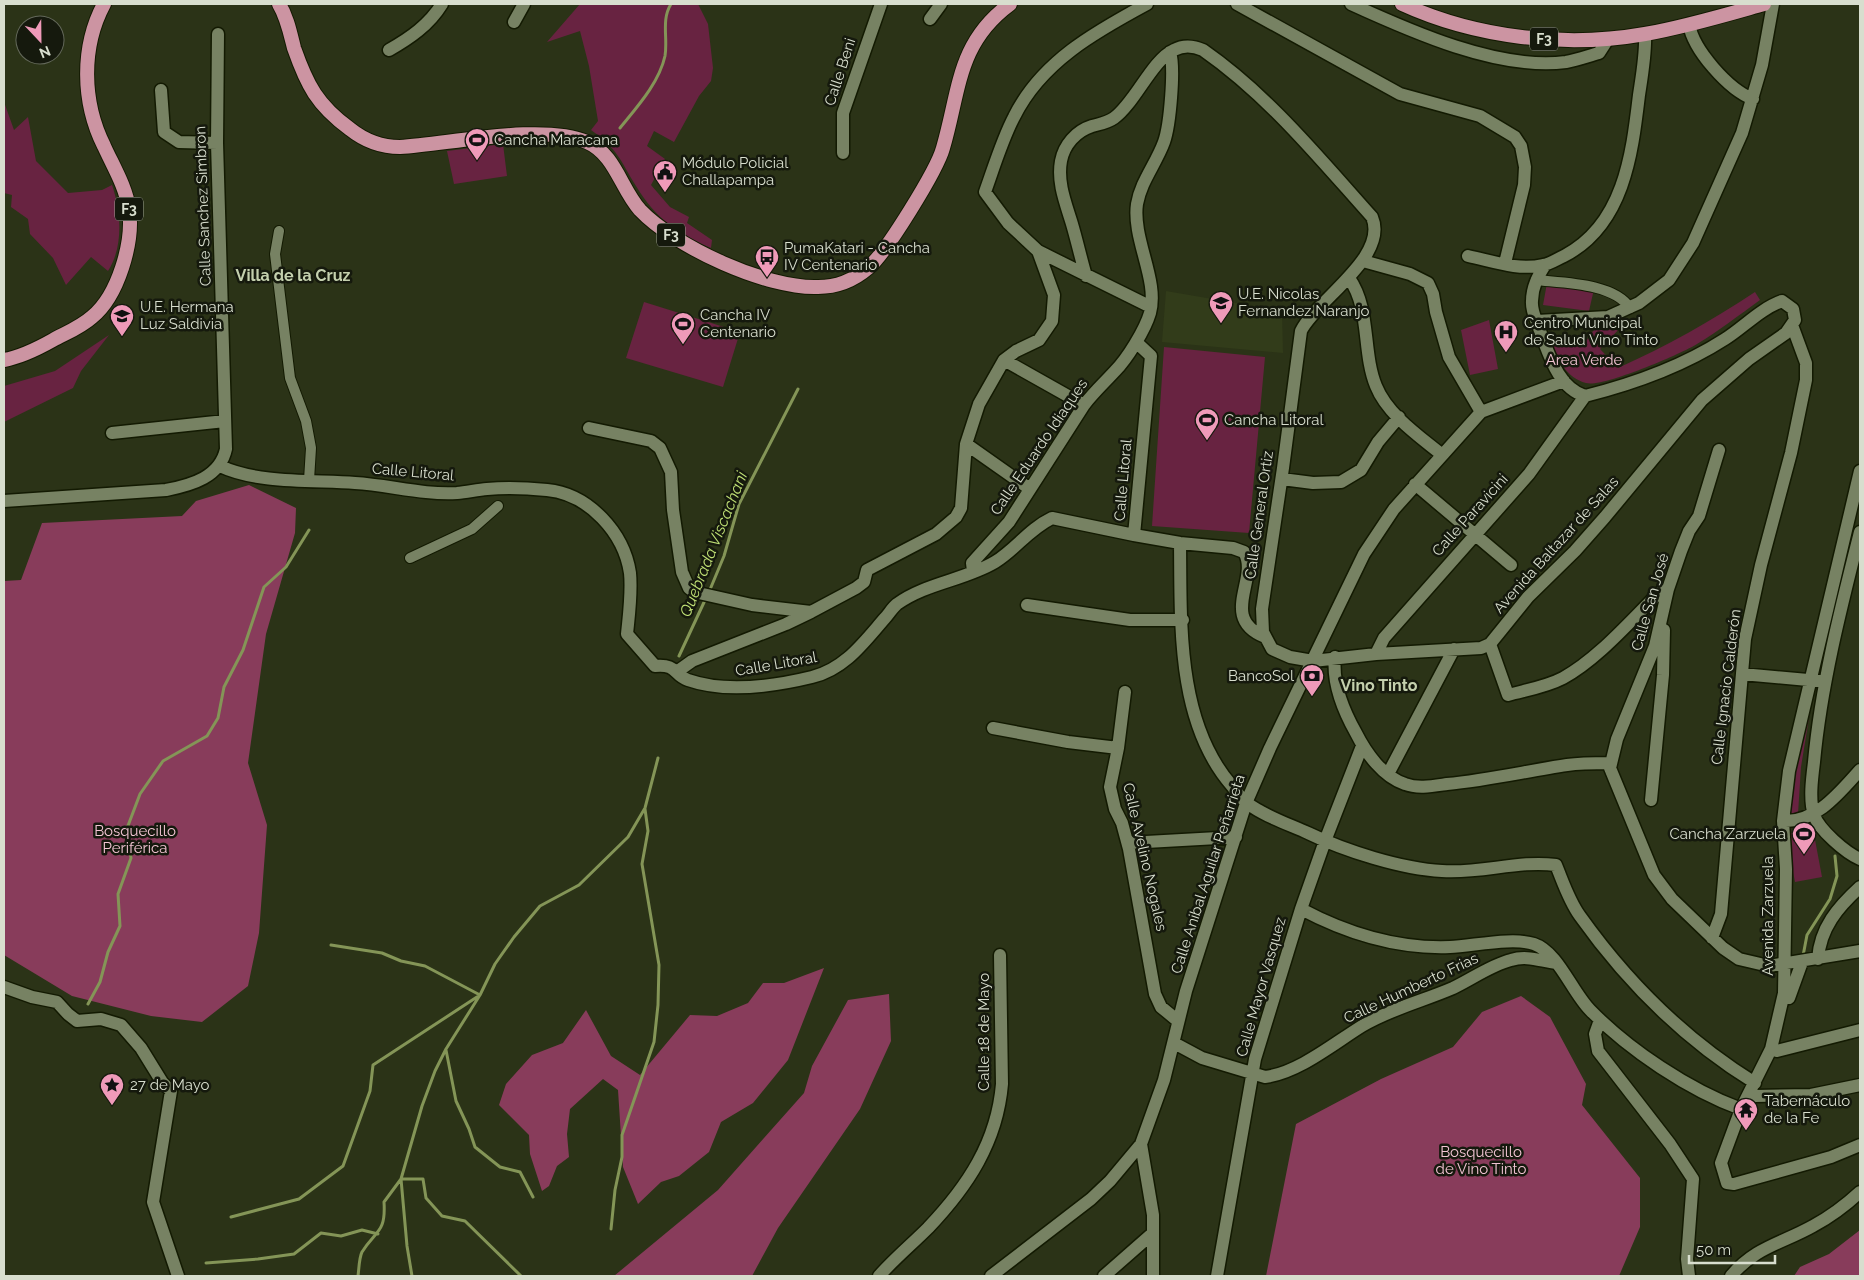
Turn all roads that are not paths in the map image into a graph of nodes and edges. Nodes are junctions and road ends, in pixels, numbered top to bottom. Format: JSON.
{"nodes":[{"id":1,"x":104,"y":4,"type":"edge"},
{"id":2,"x":279,"y":4,"type":"edge"},
{"id":3,"x":442,"y":4,"type":"edge"},
{"id":4,"x":524,"y":4,"type":"edge"},
{"id":5,"x":880,"y":4,"type":"edge"},
{"id":6,"x":941,"y":4,"type":"edge"},
{"id":7,"x":1010,"y":4,"type":"edge"},
{"id":8,"x":1147,"y":4,"type":"edge"},
{"id":9,"x":1236,"y":4,"type":"edge"},
{"id":10,"x":1350,"y":4,"type":"edge"},
{"id":11,"x":1402,"y":4,"type":"edge"},
{"id":12,"x":1764,"y":4,"type":"edge"},
{"id":13,"x":1773,"y":4,"type":"edge"},
{"id":14,"x":930,"y":19,"type":"dead end"},
{"id":15,"x":514,"y":22,"type":"dead end"},
{"id":16,"x":1689,"y":24,"type":"junction"},
{"id":17,"x":218,"y":34,"type":"dead end"},
{"id":18,"x":1645,"y":34,"type":"junction"},
{"id":19,"x":1608,"y":39,"type":"junction"},
{"id":20,"x":389,"y":50,"type":"dead end"},
{"id":21,"x":1170,"y":52,"type":"junction"},
{"id":22,"x":161,"y":90,"type":"dead end"},
{"id":23,"x":1753,"y":99,"type":"junction"},
{"id":24,"x":217,"y":144,"type":"junction"},
{"id":25,"x":843,"y":153,"type":"dead end"},
{"id":26,"x":279,"y":231,"type":"dead end"},
{"id":27,"x":1038,"y":252,"type":"junction"},
{"id":28,"x":1468,"y":256,"type":"dead end"},
{"id":29,"x":1363,"y":261,"type":"junction"},
{"id":30,"x":1505,"y":263,"type":"junction"},
{"id":31,"x":1545,"y":265,"type":"junction"},
{"id":32,"x":1086,"y":276,"type":"junction"},
{"id":33,"x":1349,"y":278,"type":"junction"},
{"id":34,"x":1536,"y":280,"type":"junction"},
{"id":35,"x":1151,"y":307,"type":"junction"},
{"id":36,"x":1630,"y":308,"type":"junction"},
{"id":37,"x":1537,"y":322,"type":"junction"},
{"id":38,"x":1792,"y":326,"type":"junction"},
{"id":39,"x":1136,"y":342,"type":"junction"},
{"id":40,"x":4,"y":360,"type":"edge"},
{"id":41,"x":1004,"y":360,"type":"junction"},
{"id":42,"x":1564,"y":381,"type":"junction"},
{"id":43,"x":1585,"y":396,"type":"junction"},
{"id":44,"x":1084,"y":405,"type":"junction"},
{"id":45,"x":1481,"y":412,"type":"junction"},
{"id":46,"x":1399,"y":417,"type":"junction"},
{"id":47,"x":225,"y":420,"type":"junction"},
{"id":48,"x":590,"y":428,"type":"dead end"},
{"id":49,"x":112,"y":433,"type":"dead end"},
{"id":50,"x":966,"y":444,"type":"junction"},
{"id":51,"x":1719,"y":450,"type":"dead end"},
{"id":52,"x":1442,"y":454,"type":"junction"},
{"id":53,"x":220,"y":466,"type":"junction"},
{"id":54,"x":1860,"y":471,"type":"edge"},
{"id":55,"x":1282,"y":479,"type":"junction"},
{"id":56,"x":309,"y":480,"type":"junction"},
{"id":57,"x":1415,"y":484,"type":"junction"},
{"id":58,"x":1030,"y":489,"type":"junction"},
{"id":59,"x":4,"y":501,"type":"edge"},
{"id":60,"x":498,"y":506,"type":"dead end"},
{"id":61,"x":1860,"y":532,"type":"edge"},
{"id":62,"x":1475,"y":534,"type":"junction"},
{"id":63,"x":1134,"y":535,"type":"junction"},
{"id":64,"x":1180,"y":543,"type":"junction"},
{"id":65,"x":410,"y":558,"type":"dead end"},
{"id":66,"x":1511,"y":565,"type":"dead end"},
{"id":67,"x":973,"y":571,"type":"junction"},
{"id":68,"x":1668,"y":589,"type":"junction"},
{"id":69,"x":1027,"y":605,"type":"dead end"},
{"id":70,"x":810,"y":612,"type":"junction"},
{"id":71,"x":1183,"y":620,"type":"junction"},
{"id":72,"x":1660,"y":627,"type":"junction"},
{"id":73,"x":1265,"y":637,"type":"junction"},
{"id":74,"x":1490,"y":644,"type":"junction"},
{"id":75,"x":1454,"y":650,"type":"junction"},
{"id":76,"x":1376,"y":654,"type":"junction"},
{"id":77,"x":1335,"y":657,"type":"junction"},
{"id":78,"x":1313,"y":661,"type":"junction"},
{"id":79,"x":678,"y":671,"type":"junction"},
{"id":80,"x":1742,"y":674,"type":"junction"},
{"id":81,"x":1811,"y":680,"type":"junction"},
{"id":82,"x":1826,"y":683,"type":"junction"},
{"id":83,"x":1125,"y":692,"type":"dead end"},
{"id":84,"x":993,"y":728,"type":"dead end"},
{"id":85,"x":1362,"y":746,"type":"junction"},
{"id":86,"x":1118,"y":748,"type":"junction"},
{"id":87,"x":1609,"y":763,"type":"junction"},
{"id":88,"x":1860,"y":770,"type":"edge"},
{"id":89,"x":1388,"y":774,"type":"junction"},
{"id":90,"x":1651,"y":800,"type":"dead end"},
{"id":91,"x":1246,"y":803,"type":"junction"},
{"id":92,"x":1814,"y":813,"type":"junction"},
{"id":93,"x":1783,"y":821,"type":"junction"},
{"id":94,"x":1236,"y":837,"type":"junction"},
{"id":95,"x":1324,"y":841,"type":"junction"},
{"id":96,"x":1128,"y":843,"type":"junction"},
{"id":97,"x":1860,"y":859,"type":"edge"},
{"id":98,"x":1860,"y":887,"type":"edge"},
{"id":99,"x":1301,"y":909,"type":"junction"},
{"id":100,"x":1712,"y":938,"type":"junction"},
{"id":101,"x":1860,"y":951,"type":"edge"},
{"id":102,"x":1000,"y":955,"type":"dead end"},
{"id":103,"x":1818,"y":959,"type":"junction"},
{"id":104,"x":1802,"y":962,"type":"junction"},
{"id":105,"x":1556,"y":963,"type":"junction"},
{"id":106,"x":1784,"y":964,"type":"junction"},
{"id":107,"x":4,"y":987,"type":"edge"},
{"id":108,"x":1600,"y":1020,"type":"junction"},
{"id":109,"x":1178,"y":1021,"type":"junction"},
{"id":110,"x":1860,"y":1030,"type":"edge"},
{"id":111,"x":1174,"y":1043,"type":"junction"},
{"id":112,"x":1774,"y":1050,"type":"junction"},
{"id":113,"x":1254,"y":1074,"type":"junction"},
{"id":114,"x":1860,"y":1085,"type":"edge"},
{"id":115,"x":1753,"y":1091,"type":"junction"},
{"id":116,"x":1741,"y":1109,"type":"junction"},
{"id":117,"x":1141,"y":1144,"type":"junction"},
{"id":118,"x":1860,"y":1145,"type":"edge"},
{"id":119,"x":1727,"y":1181,"type":"junction"},
{"id":120,"x":1860,"y":1192,"type":"edge"},
{"id":121,"x":1153,"y":1234,"type":"junction"},
{"id":122,"x":178,"y":1276,"type":"edge"},
{"id":123,"x":879,"y":1276,"type":"edge"},
{"id":124,"x":991,"y":1276,"type":"edge"},
{"id":125,"x":1104,"y":1276,"type":"edge"},
{"id":126,"x":1153,"y":1276,"type":"edge"},
{"id":127,"x":1217,"y":1276,"type":"edge"},
{"id":128,"x":1689,"y":1276,"type":"edge"},
{"id":129,"x":1731,"y":1276,"type":"edge"}],
"edges":[{"from":1,"to":40,"type":"highway","number":"F3"},
{"from":2,"to":7,"type":"highway","number":"F3"},
{"from":3,"to":20,"type":"street"},
{"from":4,"to":15,"type":"street"},
{"from":5,"to":25,"type":"street","name":"Calle Beni"},
{"from":6,"to":14,"type":"street"},
{"from":8,"to":27,"type":"street"},
{"from":9,"to":30,"type":"street"},
{"from":10,"to":19,"type":"street"},
{"from":11,"to":19,"type":"highway","number":"F3"},
{"from":12,"to":16,"type":"highway","number":"F3"},
{"from":13,"to":23,"type":"street"},
{"from":16,"to":18,"type":"highway","number":"F3"},
{"from":16,"to":23,"type":"street"},
{"from":17,"to":24,"type":"street","name":"Calle Sanchez Simbron"},
{"from":18,"to":19,"type":"highway","number":"F3"},
{"from":18,"to":31,"type":"street"},
{"from":21,"to":29,"type":"street","name":"Calle General Ortiz"},
{"from":21,"to":32,"type":"street"},
{"from":21,"to":35,"type":"street","name":"Calle Eduardo Idiaques"},
{"from":22,"to":24,"type":"street"},
{"from":23,"to":36,"type":"street"},
{"from":24,"to":47,"type":"street","name":"Calle Sanchez Simbron"},
{"from":26,"to":56,"type":"street"},
{"from":27,"to":32,"type":"street"},
{"from":27,"to":41,"type":"street"},
{"from":28,"to":30,"type":"street"},
{"from":29,"to":33,"type":"street","name":"Calle General Ortiz"},
{"from":29,"to":45,"type":"street"},
{"from":30,"to":31,"type":"street"},
{"from":31,"to":34,"type":"street"},
{"from":32,"to":35,"type":"street"},
{"from":33,"to":46,"type":"street"},
{"from":33,"to":55,"type":"street","name":"Calle General Ortiz"},
{"from":34,"to":36,"type":"street"},
{"from":34,"to":37,"type":"street"},
{"from":35,"to":39,"type":"street","name":"Calle Eduardo Idiaques"},
{"from":36,"to":37,"type":"street"},
{"from":37,"to":42,"type":"street"},
{"from":38,"to":43,"type":"street"},
{"from":38,"to":74,"type":"street","name":"Avenida Baltazar de Salas"},
{"from":38,"to":80,"type":"street","name":"Calle Ignacio Calderón"},
{"from":39,"to":44,"type":"street","name":"Calle Eduardo Idiaques"},
{"from":39,"to":63,"type":"street","name":"Calle Litoral"},
{"from":41,"to":44,"type":"street"},
{"from":41,"to":50,"type":"street"},
{"from":42,"to":43,"type":"street"},
{"from":42,"to":45,"type":"street","name":"Calle Anibal Aguilar Peñarrieta"},
{"from":43,"to":62,"type":"street","name":"Calle Paravicini"},
{"from":44,"to":58,"type":"street","name":"Calle Eduardo Idiaques"},
{"from":45,"to":52,"type":"street","name":"Calle Anibal Aguilar Peñarrieta"},
{"from":46,"to":52,"type":"street"},
{"from":46,"to":55,"type":"street"},
{"from":47,"to":49,"type":"street"},
{"from":47,"to":53,"type":"street","name":"Calle Sanchez Simbron"},
{"from":48,"to":70,"type":"street"},
{"from":50,"to":58,"type":"street"},
{"from":50,"to":70,"type":"street"},
{"from":51,"to":68,"type":"street","name":"Calle San José"},
{"from":52,"to":57,"type":"street","name":"Calle Anibal Aguilar Peñarrieta"},
{"from":53,"to":56,"type":"street","name":"Calle Litoral"},
{"from":53,"to":59,"type":"street"},
{"from":54,"to":81,"type":"street","name":"Avenida Zarzuela"},
{"from":55,"to":73,"type":"street","name":"Calle General Ortiz"},
{"from":56,"to":79,"type":"street","name":"Calle Litoral"},
{"from":57,"to":62,"type":"street"},
{"from":57,"to":78,"type":"street","name":"Calle Anibal Aguilar Peñarrieta"},
{"from":58,"to":67,"type":"street","name":"Calle Eduardo Idiaques"},
{"from":60,"to":65,"type":"street"},
{"from":61,"to":82,"type":"street"},
{"from":62,"to":66,"type":"street"},
{"from":62,"to":76,"type":"street","name":"Calle Paravicini"},
{"from":63,"to":64,"type":"street"},
{"from":63,"to":67,"type":"street","name":"Calle Litoral"},
{"from":64,"to":71,"type":"street"},
{"from":64,"to":73,"type":"street"},
{"from":67,"to":79,"type":"street","name":"Calle Litoral"},
{"from":68,"to":72,"type":"street","name":"Calle San José"},
{"from":68,"to":74,"type":"street"},
{"from":69,"to":71,"type":"street"},
{"from":70,"to":79,"type":"street"},
{"from":71,"to":91,"type":"street"},
{"from":72,"to":87,"type":"street","name":"Calle San José"},
{"from":72,"to":90,"type":"street"},
{"from":73,"to":78,"type":"street"},
{"from":74,"to":75,"type":"street"},
{"from":75,"to":76,"type":"street"},
{"from":75,"to":89,"type":"street"},
{"from":76,"to":77,"type":"street"},
{"from":77,"to":78,"type":"street"},
{"from":77,"to":85,"type":"street"},
{"from":78,"to":91,"type":"street","name":"Calle Anibal Aguilar Peñarrieta"},
{"from":80,"to":81,"type":"street"},
{"from":80,"to":100,"type":"street","name":"Calle Ignacio Calderón"},
{"from":81,"to":82,"type":"street"},
{"from":81,"to":93,"type":"street","name":"Avenida Zarzuela"},
{"from":82,"to":92,"type":"street"},
{"from":83,"to":86,"type":"street","name":"Calle Avelino Nogales"},
{"from":84,"to":86,"type":"street"},
{"from":85,"to":89,"type":"street"},
{"from":85,"to":95,"type":"street","name":"Calle Mayor Vasquez"},
{"from":86,"to":96,"type":"street","name":"Calle Avelino Nogales"},
{"from":87,"to":89,"type":"street"},
{"from":87,"to":100,"type":"street"},
{"from":88,"to":92,"type":"street"},
{"from":91,"to":94,"type":"street","name":"Calle Anibal Aguilar Peñarrieta"},
{"from":91,"to":95,"type":"street"},
{"from":92,"to":93,"type":"street"},
{"from":92,"to":97,"type":"street"},
{"from":93,"to":106,"type":"street","name":"Avenida Zarzuela"},
{"from":94,"to":96,"type":"street"},
{"from":94,"to":109,"type":"street","name":"Calle Anibal Aguilar Peñarrieta"},
{"from":95,"to":99,"type":"street","name":"Calle Mayor Vasquez"},
{"from":95,"to":115,"type":"street"},
{"from":96,"to":109,"type":"street","name":"Calle Avelino Nogales"},
{"from":98,"to":103,"type":"street"},
{"from":99,"to":105,"type":"street"},
{"from":99,"to":113,"type":"street","name":"Calle Mayor Vasquez"},
{"from":100,"to":106,"type":"street"},
{"from":101,"to":103,"type":"street"},
{"from":102,"to":123,"type":"street","name":"Calle 18 de Mayo"},
{"from":103,"to":104,"type":"street"},
{"from":104,"to":106,"type":"street"},
{"from":104,"to":112,"type":"street"},
{"from":105,"to":108,"type":"street"},
{"from":105,"to":113,"type":"street","name":"Calle Humberto Frias"},
{"from":106,"to":112,"type":"street","name":"Avenida Zarzuela"},
{"from":107,"to":122,"type":"street"},
{"from":108,"to":116,"type":"street"},
{"from":108,"to":128,"type":"street"},
{"from":109,"to":111,"type":"street","name":"Calle Anibal Aguilar Peñarrieta"},
{"from":110,"to":112,"type":"street"},
{"from":111,"to":113,"type":"street","name":"Calle Humberto Frias"},
{"from":111,"to":117,"type":"street","name":"Calle Anibal Aguilar Peñarrieta"},
{"from":112,"to":115,"type":"street"},
{"from":113,"to":127,"type":"street","name":"Calle Mayor Vasquez"},
{"from":114,"to":115,"type":"street"},
{"from":115,"to":116,"type":"street"},
{"from":115,"to":119,"type":"street"},
{"from":116,"to":119,"type":"street"},
{"from":117,"to":121,"type":"street"},
{"from":117,"to":124,"type":"street","name":"Calle Anibal Aguilar Peñarrieta"},
{"from":118,"to":119,"type":"street"},
{"from":120,"to":129,"type":"street"},
{"from":121,"to":125,"type":"street"},
{"from":121,"to":126,"type":"street"}]}
